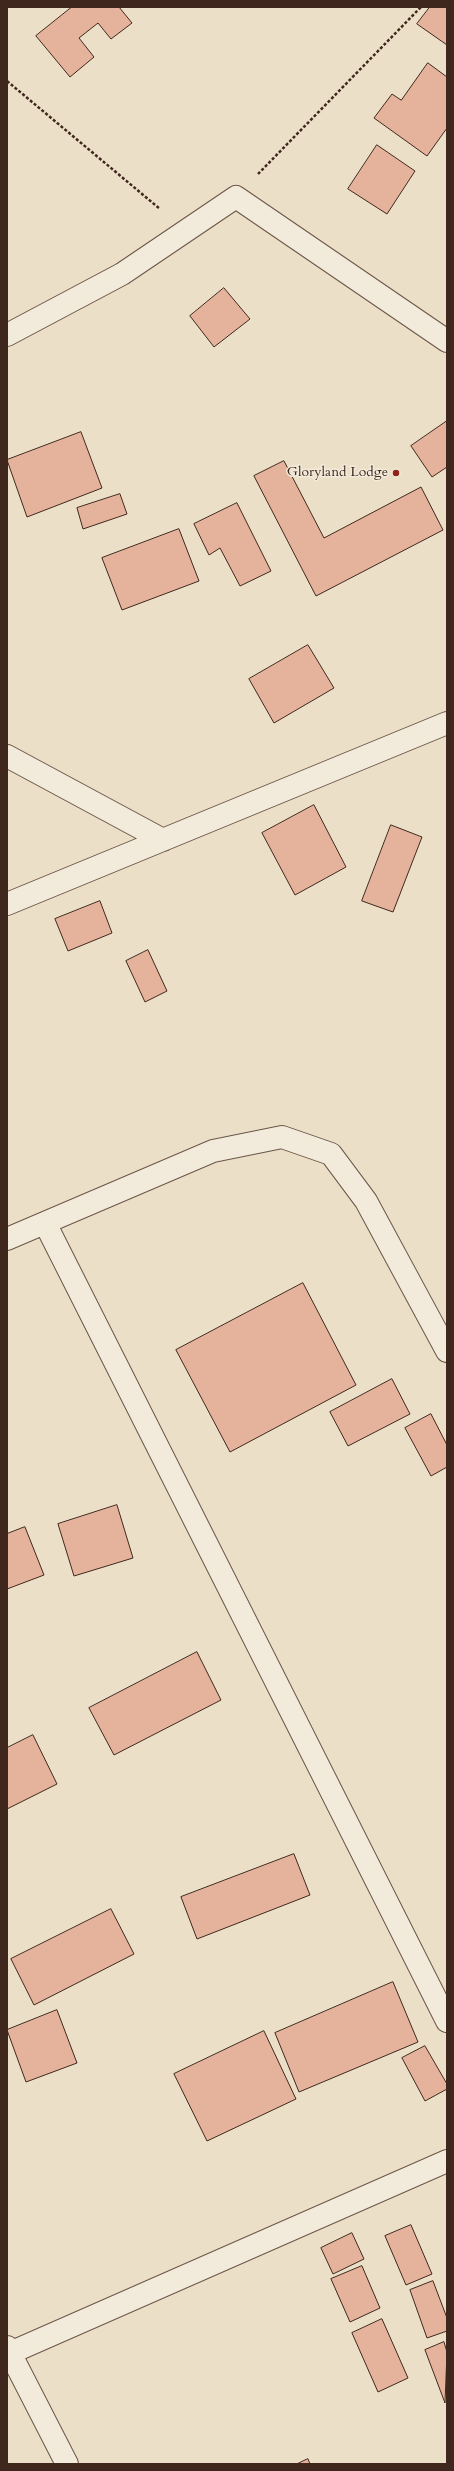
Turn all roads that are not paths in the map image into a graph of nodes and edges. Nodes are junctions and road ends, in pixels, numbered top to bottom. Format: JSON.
{"nodes":[{"id":1,"x":7,"y":335,"type":"edge"},
{"id":2,"x":447,"y":340,"type":"edge"},
{"id":3,"x":446,"y":726,"type":"edge"},
{"id":4,"x":7,"y":756,"type":"edge"},
{"id":5,"x":163,"y":840,"type":"junction"},
{"id":6,"x":7,"y":904,"type":"edge"},
{"id":7,"x":45,"y":1223,"type":"junction"},
{"id":8,"x":7,"y":1239,"type":"edge"},
{"id":9,"x":447,"y":1351,"type":"edge"},
{"id":10,"x":447,"y":2021,"type":"edge"},
{"id":11,"x":447,"y":2161,"type":"edge"},
{"id":12,"x":9,"y":2350,"type":"edge"},
{"id":13,"x":67,"y":2464,"type":"edge"}],
"edges":[{"from":1,"to":2,"type":"street"},
{"from":3,"to":5,"type":"street"},
{"from":4,"to":5,"type":"street"},
{"from":5,"to":6,"type":"street"},
{"from":7,"to":8,"type":"street"},
{"from":7,"to":9,"type":"street"},
{"from":7,"to":10,"type":"street"},
{"from":11,"to":12,"type":"street"},
{"from":12,"to":13,"type":"street"}]}
